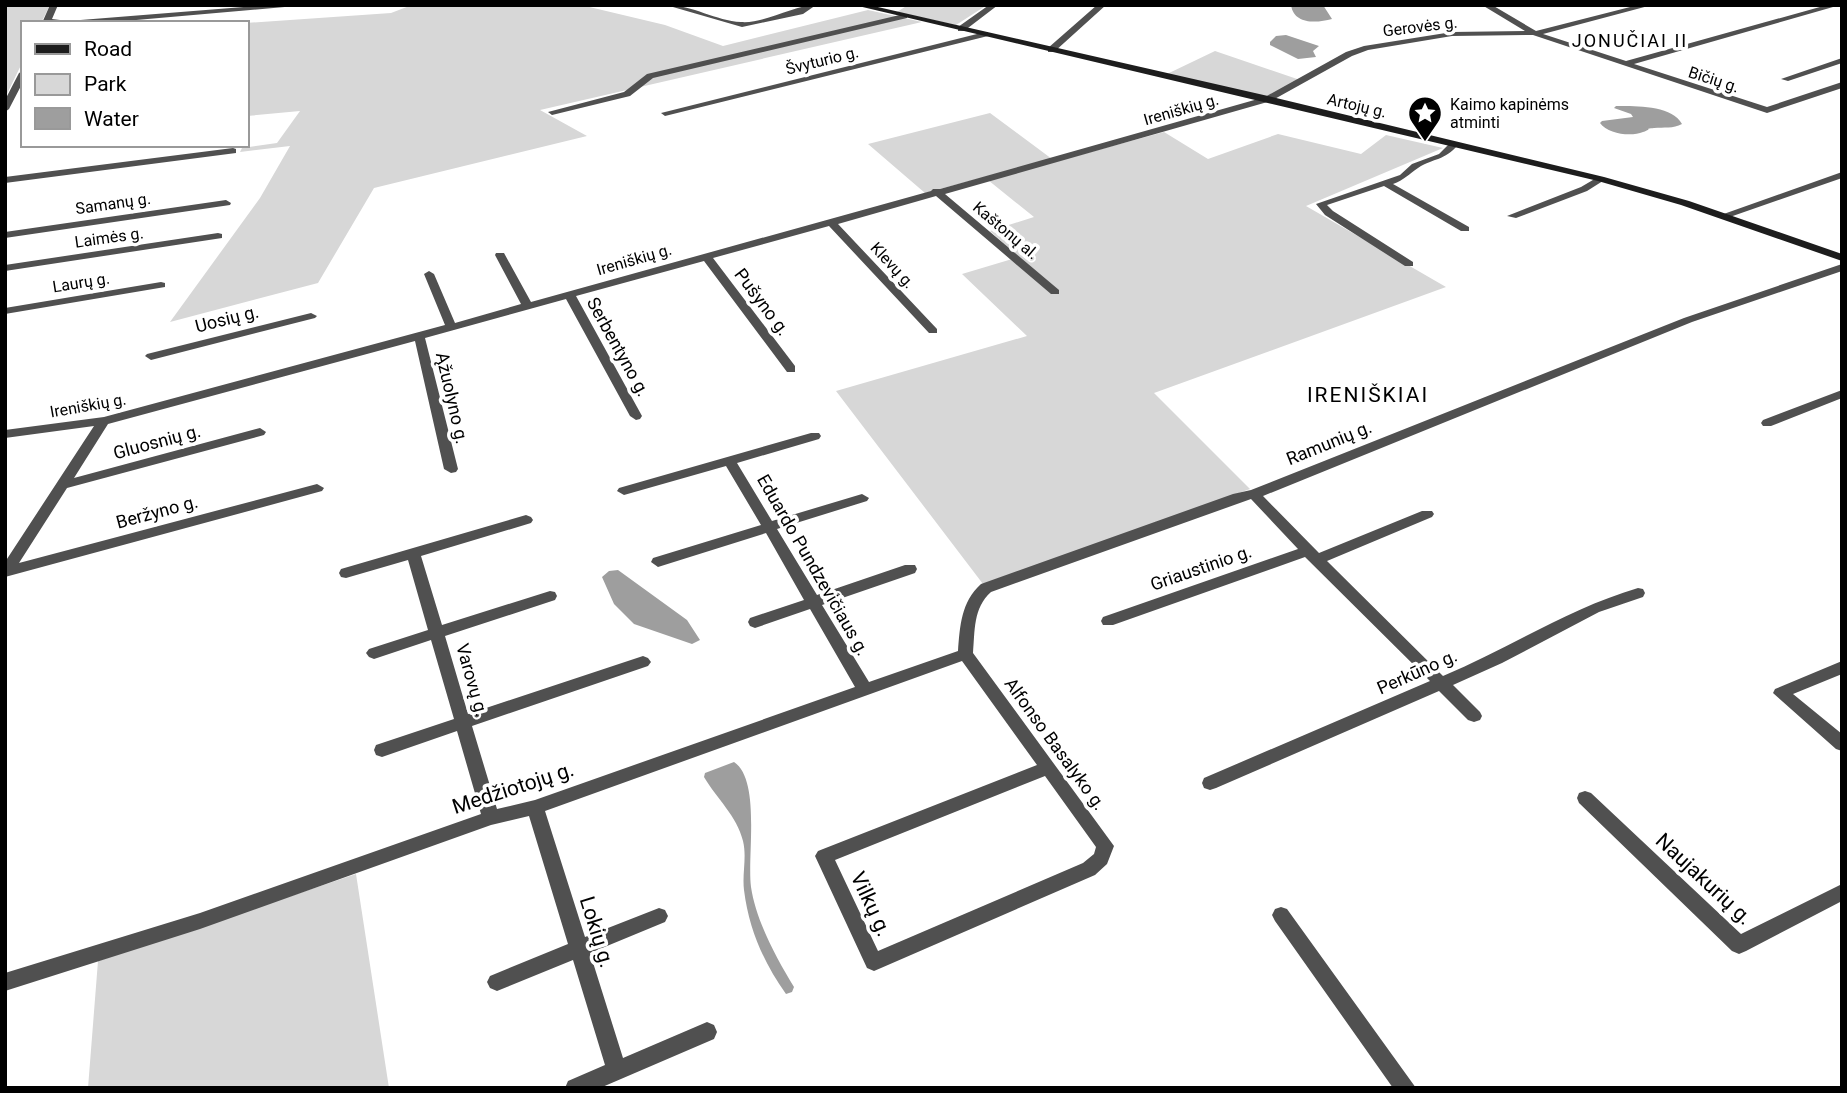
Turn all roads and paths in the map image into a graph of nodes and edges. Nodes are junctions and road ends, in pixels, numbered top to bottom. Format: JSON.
{"nodes":[{"id":1,"x":54,"y":5,"type":"edge"},
{"id":2,"x":303,"y":5,"type":"edge"},
{"id":3,"x":670,"y":5,"type":"edge"},
{"id":4,"x":812,"y":5,"type":"edge"},
{"id":5,"x":858,"y":5,"type":"edge"},
{"id":6,"x":994,"y":5,"type":"edge"},
{"id":7,"x":1102,"y":5,"type":"edge"},
{"id":8,"x":1486,"y":5,"type":"edge"},
{"id":9,"x":1648,"y":5,"type":"edge"},
{"id":10,"x":1836,"y":5,"type":"edge"},
{"id":11,"x":904,"y":16,"type":"junction"},
{"id":12,"x":46,"y":21,"type":"edge"},
{"id":13,"x":93,"y":21,"type":"edge"},
{"id":14,"x":961,"y":29,"type":"junction"},
{"id":15,"x":1534,"y":33,"type":"junction"},
{"id":16,"x":985,"y":34,"type":"junction"},
{"id":17,"x":1051,"y":50,"type":"junction"},
{"id":18,"x":1842,"y":60,"type":"edge"},
{"id":19,"x":1623,"y":64,"type":"junction"},
{"id":20,"x":21,"y":77,"type":"edge"},
{"id":21,"x":1785,"y":79,"type":"dead end"},
{"id":22,"x":1842,"y":85,"type":"edge"},
{"id":23,"x":1268,"y":99,"type":"junction"},
{"id":24,"x":5,"y":109,"type":"edge"},
{"id":25,"x":552,"y":112,"type":"dead end"},
{"id":26,"x":665,"y":113,"type":"dead end"},
{"id":27,"x":1454,"y":144,"type":"junction"},
{"id":28,"x":233,"y":150,"type":"dead end"},
{"id":29,"x":1842,"y":175,"type":"edge"},
{"id":30,"x":5,"y":180,"type":"edge"},
{"id":31,"x":1601,"y":180,"type":"junction"},
{"id":32,"x":1385,"y":183,"type":"junction"},
{"id":33,"x":936,"y":191,"type":"junction"},
{"id":34,"x":226,"y":203,"type":"dead end"},
{"id":35,"x":1512,"y":216,"type":"dead end"},
{"id":36,"x":1723,"y":216,"type":"junction"},
{"id":37,"x":830,"y":221,"type":"junction"},
{"id":38,"x":1465,"y":229,"type":"dead end"},
{"id":39,"x":5,"y":235,"type":"edge"},
{"id":40,"x":218,"y":236,"type":"dead end"},
{"id":41,"x":500,"y":255,"type":"dead end"},
{"id":42,"x":706,"y":256,"type":"junction"},
{"id":43,"x":1842,"y":258,"type":"edge"},
{"id":44,"x":1409,"y":264,"type":"dead end"},
{"id":45,"x":1842,"y":267,"type":"edge"},
{"id":46,"x":5,"y":268,"type":"edge"},
{"id":47,"x":429,"y":274,"type":"dead end"},
{"id":48,"x":161,"y":285,"type":"dead end"},
{"id":49,"x":1055,"y":292,"type":"dead end"},
{"id":50,"x":569,"y":293,"type":"junction"},
{"id":51,"x":527,"y":305,"type":"junction"},
{"id":52,"x":5,"y":311,"type":"edge"},
{"id":53,"x":311,"y":316,"type":"dead end"},
{"id":54,"x":451,"y":327,"type":"junction"},
{"id":55,"x":933,"y":331,"type":"dead end"},
{"id":56,"x":419,"y":335,"type":"junction"},
{"id":57,"x":151,"y":356,"type":"dead end"},
{"id":58,"x":791,"y":369,"type":"dead end"},
{"id":59,"x":1842,"y":394,"type":"edge"},
{"id":60,"x":636,"y":416,"type":"dead end"},
{"id":61,"x":104,"y":421,"type":"junction"},
{"id":62,"x":1767,"y":423,"type":"dead end"},
{"id":63,"x":260,"y":432,"type":"dead end"},
{"id":64,"x":5,"y":434,"type":"edge"},
{"id":65,"x":815,"y":436,"type":"dead end"},
{"id":66,"x":730,"y":461,"type":"junction"},
{"id":67,"x":451,"y":469,"type":"dead end"},
{"id":68,"x":63,"y":485,"type":"junction"},
{"id":69,"x":317,"y":488,"type":"dead end"},
{"id":70,"x":624,"y":491,"type":"dead end"},
{"id":71,"x":1254,"y":494,"type":"junction"},
{"id":72,"x":862,"y":498,"type":"dead end"},
{"id":73,"x":1427,"y":514,"type":"dead end"},
{"id":74,"x":527,"y":520,"type":"dead end"},
{"id":75,"x":769,"y":527,"type":"junction"},
{"id":76,"x":413,"y":553,"type":"junction"},
{"id":77,"x":1312,"y":555,"type":"junction"},
{"id":78,"x":658,"y":562,"type":"dead end"},
{"id":79,"x":910,"y":569,"type":"dead end"},
{"id":80,"x":6,"y":572,"type":"edge"},
{"id":81,"x":346,"y":573,"type":"dead end"},
{"id":82,"x":1638,"y":593,"type":"dead end"},
{"id":83,"x":550,"y":596,"type":"dead end"},
{"id":84,"x":813,"y":602,"type":"junction"},
{"id":85,"x":1108,"y":621,"type":"dead end"},
{"id":86,"x":755,"y":622,"type":"dead end"},
{"id":87,"x":438,"y":632,"type":"junction"},
{"id":88,"x":373,"y":653,"type":"dead end"},
{"id":89,"x":965,"y":654,"type":"junction"},
{"id":90,"x":643,"y":662,"type":"dead end"},
{"id":91,"x":1842,"y":667,"type":"edge"},
{"id":92,"x":1442,"y":683,"type":"junction"},
{"id":93,"x":864,"y":688,"type":"junction"},
{"id":94,"x":1474,"y":716,"type":"dead end"},
{"id":95,"x":464,"y":723,"type":"junction"},
{"id":96,"x":1842,"y":744,"type":"edge"},
{"id":97,"x":382,"y":750,"type":"dead end"},
{"id":98,"x":1048,"y":768,"type":"junction"},
{"id":99,"x":1210,"y":783,"type":"dead end"},
{"id":100,"x":1585,"y":798,"type":"dead end"},
{"id":101,"x":535,"y":807,"type":"junction"},
{"id":102,"x":491,"y":818,"type":"junction"},
{"id":103,"x":1101,"y":859,"type":"joint"},
{"id":104,"x":1842,"y":892,"type":"edge"},
{"id":105,"x":1280,"y":915,"type":"dead end"},
{"id":106,"x":659,"y":916,"type":"dead end"},
{"id":107,"x":579,"y":949,"type":"junction"},
{"id":108,"x":5,"y":982,"type":"edge"},
{"id":109,"x":497,"y":982,"type":"dead end"},
{"id":110,"x":707,"y":1032,"type":"dead end"},
{"id":111,"x":617,"y":1070,"type":"junction"},
{"id":112,"x":575,"y":1088,"type":"edge"},
{"id":113,"x":1406,"y":1088,"type":"edge"}],
"edges":[{"from":1,"to":12,"type":"street"},
{"from":2,"to":13,"type":"street"},
{"from":3,"to":4,"type":"street"},
{"from":5,"to":11,"type":"main road","name":"Artojų g."},
{"from":6,"to":14,"type":"street"},
{"from":7,"to":17,"type":"street"},
{"from":8,"to":15,"type":"street"},
{"from":9,"to":15,"type":"street"},
{"from":10,"to":19,"type":"street"},
{"from":11,"to":14,"type":"main road","name":"Artojų g."},
{"from":11,"to":25,"type":"street"},
{"from":14,"to":16,"type":"main road","name":"Artojų g."},
{"from":15,"to":19,"type":"street","name":"Bičių g."},
{"from":15,"to":23,"type":"street","name":"Gerovės g."},
{"from":16,"to":17,"type":"main road","name":"Artojų g."},
{"from":16,"to":26,"type":"street","name":"Švyturio g."},
{"from":17,"to":23,"type":"main road","name":"Artojų g."},
{"from":18,"to":21,"type":"street"},
{"from":19,"to":22,"type":"street","name":"Bičių g."},
{"from":20,"to":24,"type":"street"},
{"from":23,"to":27,"type":"main road","name":"Artojų g."},
{"from":23,"to":33,"type":"street","name":"Ireniškių g."},
{"from":27,"to":31,"type":"main road","name":"Artojų g."},
{"from":27,"to":32,"type":"street"},
{"from":28,"to":30,"type":"street"},
{"from":29,"to":36,"type":"street"},
{"from":31,"to":35,"type":"street"},
{"from":31,"to":36,"type":"main road","name":"Artojų g."},
{"from":32,"to":38,"type":"street"},
{"from":32,"to":44,"type":"street"},
{"from":33,"to":37,"type":"street","name":"Ireniškių g."},
{"from":33,"to":49,"type":"street","name":"Kaštonų al."},
{"from":34,"to":39,"type":"street","name":"Samanų g."},
{"from":36,"to":43,"type":"main road","name":"Artojų g."},
{"from":37,"to":42,"type":"street","name":"Ireniškių g."},
{"from":37,"to":55,"type":"street","name":"Klevų g."},
{"from":40,"to":46,"type":"street","name":"Laimės g."},
{"from":41,"to":51,"type":"street"},
{"from":42,"to":50,"type":"street","name":"Ireniškių g."},
{"from":42,"to":58,"type":"street","name":"Pušyno g."},
{"from":45,"to":71,"type":"street","name":"Ramunių g."},
{"from":47,"to":54,"type":"street"},
{"from":48,"to":52,"type":"street","name":"Laurų g."},
{"from":50,"to":51,"type":"street","name":"Ireniškių g."},
{"from":50,"to":60,"type":"street","name":"Serbentyno g."},
{"from":51,"to":54,"type":"street","name":"Ireniškių g."},
{"from":53,"to":57,"type":"street","name":"Uosių g."},
{"from":54,"to":56,"type":"street","name":"Ireniškių g."},
{"from":56,"to":61,"type":"street","name":"Ireniškių g."},
{"from":56,"to":67,"type":"street","name":"Ąžuolyno g."},
{"from":59,"to":62,"type":"street"},
{"from":61,"to":64,"type":"street","name":"Ireniškių g."},
{"from":61,"to":68,"type":"street"},
{"from":63,"to":68,"type":"street","name":"Gluosnių g."},
{"from":65,"to":66,"type":"street"},
{"from":66,"to":70,"type":"street"},
{"from":66,"to":75,"type":"street","name":"Eduardo Pundzevičiaus g."},
{"from":68,"to":80,"type":"street"},
{"from":69,"to":80,"type":"street","name":"Beržyno g."},
{"from":71,"to":77,"type":"street"},
{"from":71,"to":89,"type":"street","name":"Ramunių g."},
{"from":72,"to":75,"type":"street"},
{"from":73,"to":77,"type":"street","name":"Griaustinio g."},
{"from":74,"to":76,"type":"street"},
{"from":75,"to":78,"type":"street"},
{"from":75,"to":84,"type":"street","name":"Eduardo Pundzevičiaus g."},
{"from":76,"to":81,"type":"street"},
{"from":76,"to":87,"type":"street","name":"Varovų g."},
{"from":77,"to":85,"type":"street","name":"Griaustinio g."},
{"from":77,"to":92,"type":"street"},
{"from":79,"to":84,"type":"street"},
{"from":82,"to":92,"type":"street","name":"Perkūno g."},
{"from":83,"to":87,"type":"street"},
{"from":84,"to":86,"type":"street"},
{"from":84,"to":93,"type":"street","name":"Eduardo Pundzevičiaus g."},
{"from":87,"to":88,"type":"street"},
{"from":87,"to":95,"type":"street","name":"Varovų g."},
{"from":89,"to":93,"type":"street","name":"Medžiotojų g."},
{"from":89,"to":98,"type":"street","name":"Alfonso Basalyko g."},
{"from":90,"to":95,"type":"street"},
{"from":91,"to":96,"type":"street"},
{"from":92,"to":94,"type":"street"},
{"from":92,"to":99,"type":"street","name":"Perkūno g."},
{"from":93,"to":101,"type":"street","name":"Medžiotojų g."},
{"from":95,"to":97,"type":"street"},
{"from":95,"to":102,"type":"street","name":"Varovų g."},
{"from":98,"to":103,"type":"street","name":"Alfonso Basalyko g."},
{"from":98,"to":103,"type":"street","name":"Vilkų g."},
{"from":100,"to":104,"type":"street","name":"Naujakurių g."},
{"from":101,"to":102,"type":"street","name":"Medžiotojų g."},
{"from":101,"to":107,"type":"street","name":"Lokių g."},
{"from":102,"to":108,"type":"street","name":"Medžiotojų g."},
{"from":105,"to":113,"type":"street"},
{"from":106,"to":107,"type":"street"},
{"from":107,"to":109,"type":"street"},
{"from":107,"to":111,"type":"street","name":"Lokių g."},
{"from":110,"to":111,"type":"street"},
{"from":111,"to":112,"type":"street"}]}
